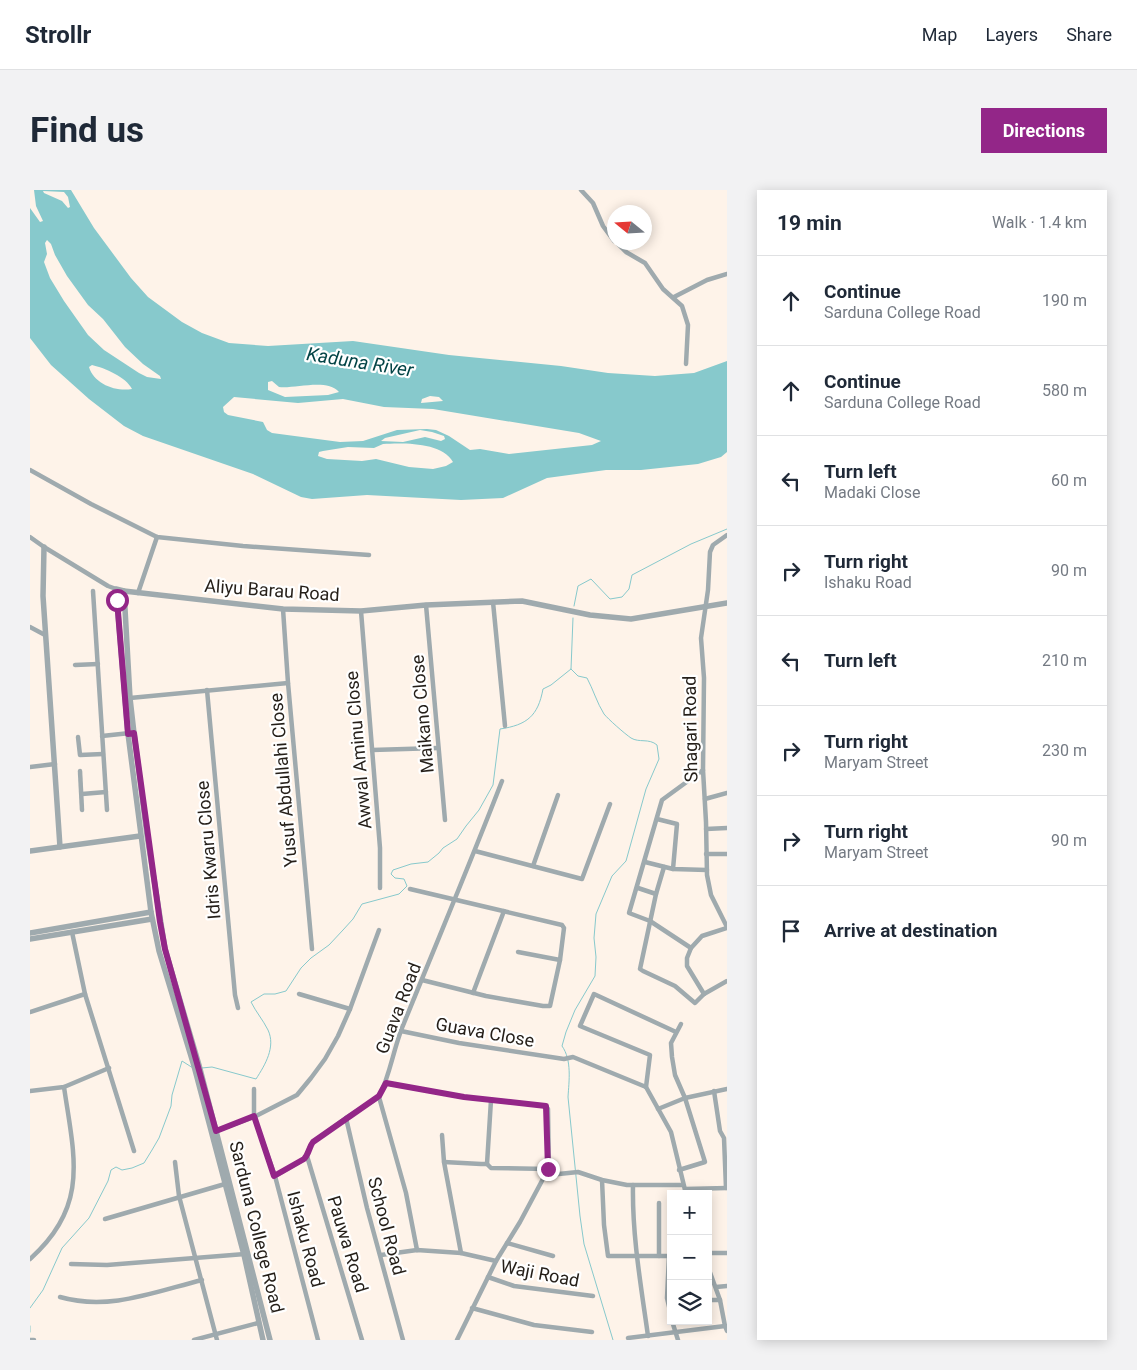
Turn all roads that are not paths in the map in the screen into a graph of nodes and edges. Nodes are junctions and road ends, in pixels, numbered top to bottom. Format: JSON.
{"nodes":[{"id":1,"x":581,"y":190,"type":"edge"},
{"id":2,"x":607,"y":231,"type":"edge"},
{"id":3,"x":624,"y":250,"type":"edge"},
{"id":4,"x":727,"y":274,"type":"edge"},
{"id":5,"x":674,"y":297,"type":"junction"},
{"id":6,"x":686,"y":364,"type":"dead end"},
{"id":7,"x":30,"y":470,"type":"edge"},
{"id":8,"x":727,"y":534,"type":"edge"},
{"id":9,"x":30,"y":537,"type":"edge"},
{"id":10,"x":157,"y":537,"type":"junction"},
{"id":11,"x":44,"y":547,"type":"junction"},
{"id":12,"x":369,"y":555,"type":"dead end"},
{"id":13,"x":116,"y":589,"type":"junction"},
{"id":14,"x":93,"y":590,"type":"dead end"},
{"id":15,"x":124,"y":591,"type":"junction"},
{"id":16,"x":138,"y":593,"type":"junction"},
{"id":17,"x":493,"y":602,"type":"junction"},
{"id":18,"x":727,"y":603,"type":"edge"},
{"id":19,"x":426,"y":605,"type":"junction"},
{"id":20,"x":705,"y":608,"type":"junction"},
{"id":21,"x":283,"y":609,"type":"junction"},
{"id":22,"x":361,"y":611,"type":"junction"},
{"id":23,"x":30,"y":627,"type":"edge"},
{"id":24,"x":45,"y":635,"type":"junction"},
{"id":25,"x":98,"y":664,"type":"junction"},
{"id":26,"x":75,"y":665,"type":"dead end"},
{"id":27,"x":288,"y":682,"type":"junction"},
{"id":28,"x":207,"y":690,"type":"junction"},
{"id":29,"x":130,"y":698,"type":"junction"},
{"id":30,"x":505,"y":726,"type":"dead end"},
{"id":31,"x":131,"y":733,"type":"junction"},
{"id":32,"x":102,"y":736,"type":"junction"},
{"id":33,"x":78,"y":738,"type":"dead end"},
{"id":34,"x":438,"y":748,"type":"junction"},
{"id":35,"x":372,"y":750,"type":"junction"},
{"id":36,"x":103,"y":754,"type":"junction"},
{"id":37,"x":55,"y":764,"type":"junction"},
{"id":38,"x":30,"y":767,"type":"edge"},
{"id":39,"x":703,"y":770,"type":"junction"},
{"id":40,"x":80,"y":771,"type":"dead end"},
{"id":41,"x":502,"y":781,"type":"dead end"},
{"id":42,"x":106,"y":792,"type":"junction"},
{"id":43,"x":727,"y":793,"type":"edge"},
{"id":44,"x":82,"y":794,"type":"junction"},
{"id":45,"x":558,"y":795,"type":"dead end"},
{"id":46,"x":705,"y":799,"type":"junction"},
{"id":47,"x":610,"y":804,"type":"dead end"},
{"id":48,"x":82,"y":810,"type":"dead end"},
{"id":49,"x":107,"y":810,"type":"dead end"},
{"id":50,"x":657,"y":819,"type":"junction"},
{"id":51,"x":445,"y":820,"type":"dead end"},
{"id":52,"x":727,"y":828,"type":"edge"},
{"id":53,"x":706,"y":829,"type":"junction"},
{"id":54,"x":140,"y":836,"type":"junction"},
{"id":55,"x":60,"y":847,"type":"junction"},
{"id":56,"x":30,"y":851,"type":"edge"},
{"id":57,"x":475,"y":851,"type":"junction"},
{"id":58,"x":706,"y":854,"type":"junction"},
{"id":59,"x":727,"y":854,"type":"edge"},
{"id":60,"x":646,"y":860,"type":"junction"},
{"id":61,"x":532,"y":866,"type":"junction"},
{"id":62,"x":664,"y":867,"type":"junction"},
{"id":63,"x":673,"y":869,"type":"junction"},
{"id":64,"x":707,"y":870,"type":"junction"},
{"id":65,"x":380,"y":888,"type":"dead end"},
{"id":66,"x":410,"y":888,"type":"dead end"},
{"id":67,"x":638,"y":888,"type":"junction"},
{"id":68,"x":656,"y":894,"type":"junction"},
{"id":69,"x":456,"y":899,"type":"junction"},
{"id":70,"x":504,"y":911,"type":"junction"},
{"id":71,"x":151,"y":916,"type":"junction"},
{"id":72,"x":650,"y":921,"type":"junction"},
{"id":73,"x":727,"y":927,"type":"edge"},
{"id":74,"x":379,"y":930,"type":"dead end"},
{"id":75,"x":72,"y":932,"type":"junction"},
{"id":76,"x":30,"y":933,"type":"edge"},
{"id":77,"x":30,"y":939,"type":"edge"},
{"id":78,"x":691,"y":948,"type":"junction"},
{"id":79,"x":312,"y":949,"type":"dead end"},
{"id":80,"x":518,"y":952,"type":"dead end"},
{"id":81,"x":560,"y":960,"type":"junction"},
{"id":82,"x":422,"y":980,"type":"junction"},
{"id":83,"x":727,"y":981,"type":"edge"},
{"id":84,"x":473,"y":993,"type":"junction"},
{"id":85,"x":85,"y":994,"type":"junction"},
{"id":86,"x":299,"y":994,"type":"dead end"},
{"id":87,"x":704,"y":994,"type":"junction"},
{"id":88,"x":238,"y":1008,"type":"dead end"},
{"id":89,"x":350,"y":1010,"type":"junction"},
{"id":90,"x":30,"y":1012,"type":"edge"},
{"id":91,"x":681,"y":1024,"type":"dead end"},
{"id":92,"x":401,"y":1031,"type":"junction"},
{"id":93,"x":676,"y":1032,"type":"junction"},
{"id":94,"x":196,"y":1065,"type":"junction"},
{"id":95,"x":109,"y":1068,"type":"junction"},
{"id":96,"x":199,"y":1074,"type":"junction"},
{"id":97,"x":386,"y":1083,"type":"junction"},
{"id":98,"x":64,"y":1087,"type":"junction"},
{"id":99,"x":646,"y":1087,"type":"junction"},
{"id":100,"x":727,"y":1088,"type":"edge"},
{"id":101,"x":254,"y":1089,"type":"dead end"},
{"id":102,"x":30,"y":1091,"type":"edge"},
{"id":103,"x":714,"y":1091,"type":"junction"},
{"id":104,"x":379,"y":1096,"type":"junction"},
{"id":105,"x":685,"y":1098,"type":"junction"},
{"id":106,"x":491,"y":1100,"type":"junction"},
{"id":107,"x":658,"y":1109,"type":"junction"},
{"id":108,"x":254,"y":1116,"type":"junction"},
{"id":109,"x":346,"y":1118,"type":"junction"},
{"id":110,"x":216,"y":1131,"type":"junction"},
{"id":111,"x":442,"y":1134,"type":"dead end"},
{"id":112,"x":725,"y":1138,"type":"edge"},
{"id":113,"x":134,"y":1150,"type":"dead end"},
{"id":114,"x":307,"y":1156,"type":"junction"},
{"id":115,"x":175,"y":1162,"type":"dead end"},
{"id":116,"x":444,"y":1162,"type":"junction"},
{"id":117,"x":487,"y":1164,"type":"junction"},
{"id":118,"x":548,"y":1169,"type":"junction"},
{"id":119,"x":680,"y":1170,"type":"junction"},
{"id":120,"x":549,"y":1175,"type":"junction"},
{"id":121,"x":274,"y":1176,"type":"junction"},
{"id":122,"x":602,"y":1180,"type":"junction"},
{"id":123,"x":225,"y":1184,"type":"junction"},
{"id":124,"x":633,"y":1185,"type":"junction"},
{"id":125,"x":726,"y":1188,"type":"edge"},
{"id":126,"x":684,"y":1189,"type":"edge"},
{"id":127,"x":179,"y":1196,"type":"junction"},
{"id":128,"x":659,"y":1203,"type":"dead end"},
{"id":129,"x":104,"y":1219,"type":"dead end"},
{"id":130,"x":507,"y":1243,"type":"junction"},
{"id":131,"x":417,"y":1250,"type":"junction"},
{"id":132,"x":727,"y":1252,"type":"edge"},
{"id":133,"x":461,"y":1253,"type":"junction"},
{"id":134,"x":712,"y":1253,"type":"edge"},
{"id":135,"x":246,"y":1254,"type":"junction"},
{"id":136,"x":381,"y":1255,"type":"junction"},
{"id":137,"x":553,"y":1256,"type":"dead end"},
{"id":138,"x":636,"y":1256,"type":"junction"},
{"id":139,"x":659,"y":1256,"type":"junction"},
{"id":140,"x":667,"y":1256,"type":"edge"},
{"id":141,"x":196,"y":1258,"type":"junction"},
{"id":142,"x":30,"y":1259,"type":"edge"},
{"id":143,"x":496,"y":1261,"type":"junction"},
{"id":144,"x":71,"y":1264,"type":"dead end"},
{"id":145,"x":712,"y":1277,"type":"edge"},
{"id":146,"x":488,"y":1278,"type":"junction"},
{"id":147,"x":202,"y":1280,"type":"junction"},
{"id":148,"x":727,"y":1286,"type":"edge"},
{"id":149,"x":716,"y":1287,"type":"junction"},
{"id":150,"x":593,"y":1296,"type":"dead end"},
{"id":151,"x":60,"y":1297,"type":"dead end"},
{"id":152,"x":712,"y":1300,"type":"edge"},
{"id":153,"x":720,"y":1300,"type":"junction"},
{"id":154,"x":472,"y":1308,"type":"junction"},
{"id":155,"x":258,"y":1322,"type":"junction"},
{"id":156,"x":673,"y":1325,"type":"edge"},
{"id":157,"x":726,"y":1329,"type":"edge"},
{"id":158,"x":592,"y":1332,"type":"dead end"},
{"id":159,"x":675,"y":1333,"type":"junction"},
{"id":160,"x":215,"y":1334,"type":"junction"},
{"id":161,"x":648,"y":1336,"type":"junction"},
{"id":162,"x":628,"y":1338,"type":"dead end"},
{"id":163,"x":194,"y":1340,"type":"edge"},
{"id":164,"x":217,"y":1340,"type":"edge"},
{"id":165,"x":263,"y":1340,"type":"edge"},
{"id":166,"x":270,"y":1340,"type":"edge"},
{"id":167,"x":318,"y":1340,"type":"edge"},
{"id":168,"x":362,"y":1340,"type":"edge"},
{"id":169,"x":403,"y":1340,"type":"edge"},
{"id":170,"x":457,"y":1340,"type":"edge"},
{"id":171,"x":678,"y":1340,"type":"edge"}],
"edges":[{"from":1,"to":2,"type":"street"},
{"from":3,"to":5,"type":"street"},
{"from":4,"to":5,"type":"street"},
{"from":5,"to":6,"type":"street"},
{"from":7,"to":10,"type":"street"},
{"from":8,"to":20,"type":"street","name":"Shagari Road"},
{"from":9,"to":11,"type":"street"},
{"from":10,"to":12,"type":"street"},
{"from":10,"to":16,"type":"street"},
{"from":11,"to":13,"type":"street"},
{"from":11,"to":24,"type":"street"},
{"from":13,"to":15,"type":"street","name":"Aliyu Barau Road"},
{"from":13,"to":31,"type":"street","name":"Sarduna College Road"},
{"from":14,"to":25,"type":"street"},
{"from":15,"to":16,"type":"street","name":"Aliyu Barau Road"},
{"from":15,"to":29,"type":"street","name":"Sarduna College Road"},
{"from":16,"to":21,"type":"street","name":"Aliyu Barau Road"},
{"from":17,"to":19,"type":"street","name":"Aliyu Barau Road"},
{"from":17,"to":20,"type":"street","name":"Aliyu Barau Road"},
{"from":17,"to":30,"type":"street"},
{"from":18,"to":20,"type":"street","name":"Aliyu Barau Road"},
{"from":19,"to":22,"type":"street","name":"Aliyu Barau Road"},
{"from":19,"to":34,"type":"street","name":"Maikano Close"},
{"from":20,"to":39,"type":"street","name":"Shagari Road"},
{"from":21,"to":22,"type":"street","name":"Aliyu Barau Road"},
{"from":21,"to":27,"type":"street","name":"Yusuf Abdullahi Close"},
{"from":22,"to":35,"type":"street","name":"Awwal Aminu Close"},
{"from":23,"to":24,"type":"street"},
{"from":24,"to":37,"type":"street"},
{"from":25,"to":26,"type":"street"},
{"from":25,"to":32,"type":"street"},
{"from":27,"to":28,"type":"street"},
{"from":27,"to":79,"type":"street","name":"Yusuf Abdullahi Close"},
{"from":28,"to":29,"type":"street"},
{"from":28,"to":88,"type":"street","name":"Idris Kwaru Close"},
{"from":29,"to":31,"type":"street","name":"Sarduna College Road"},
{"from":31,"to":32,"type":"street"},
{"from":31,"to":54,"type":"street","name":"Sarduna College Road"},
{"from":31,"to":94,"type":"street","name":"Sarduna College Road"},
{"from":32,"to":36,"type":"street"},
{"from":33,"to":36,"type":"street"},
{"from":34,"to":35,"type":"street"},
{"from":34,"to":51,"type":"street","name":"Maikano Close"},
{"from":35,"to":65,"type":"street","name":"Awwal Aminu Close"},
{"from":36,"to":42,"type":"street"},
{"from":37,"to":38,"type":"street"},
{"from":37,"to":55,"type":"street"},
{"from":39,"to":46,"type":"street","name":"Shagari Road"},
{"from":39,"to":50,"type":"street"},
{"from":40,"to":44,"type":"street"},
{"from":41,"to":57,"type":"street","name":"Guava Road"},
{"from":42,"to":44,"type":"street"},
{"from":42,"to":49,"type":"street"},
{"from":43,"to":46,"type":"street"},
{"from":44,"to":48,"type":"street"},
{"from":45,"to":61,"type":"street"},
{"from":46,"to":53,"type":"street","name":"Shagari Road"},
{"from":47,"to":61,"type":"street"},
{"from":50,"to":60,"type":"street"},
{"from":50,"to":63,"type":"street"},
{"from":52,"to":53,"type":"street"},
{"from":53,"to":58,"type":"street","name":"Shagari Road"},
{"from":54,"to":55,"type":"street"},
{"from":54,"to":71,"type":"street","name":"Sarduna College Road"},
{"from":55,"to":56,"type":"street"},
{"from":57,"to":61,"type":"street"},
{"from":57,"to":69,"type":"street","name":"Guava Road"},
{"from":58,"to":59,"type":"street"},
{"from":58,"to":64,"type":"street","name":"Shagari Road"},
{"from":60,"to":62,"type":"street"},
{"from":60,"to":67,"type":"street"},
{"from":62,"to":63,"type":"street"},
{"from":62,"to":68,"type":"street"},
{"from":63,"to":64,"type":"street"},
{"from":64,"to":73,"type":"street","name":"Shagari Road"},
{"from":66,"to":69,"type":"street"},
{"from":67,"to":68,"type":"street"},
{"from":67,"to":72,"type":"street"},
{"from":68,"to":72,"type":"street"},
{"from":69,"to":70,"type":"street"},
{"from":69,"to":82,"type":"street","name":"Guava Road"},
{"from":70,"to":81,"type":"street"},
{"from":70,"to":84,"type":"street"},
{"from":71,"to":75,"type":"street"},
{"from":71,"to":76,"type":"street"},
{"from":71,"to":94,"type":"street","name":"Sarduna College Road"},
{"from":72,"to":78,"type":"street"},
{"from":72,"to":87,"type":"street"},
{"from":73,"to":78,"type":"street"},
{"from":74,"to":89,"type":"street"},
{"from":75,"to":77,"type":"street"},
{"from":75,"to":85,"type":"street"},
{"from":78,"to":87,"type":"street"},
{"from":80,"to":81,"type":"street"},
{"from":81,"to":84,"type":"street"},
{"from":82,"to":84,"type":"street"},
{"from":82,"to":92,"type":"street","name":"Guava Road"},
{"from":83,"to":87,"type":"street"},
{"from":85,"to":90,"type":"street"},
{"from":85,"to":95,"type":"street"},
{"from":86,"to":89,"type":"street"},
{"from":89,"to":108,"type":"street"},
{"from":91,"to":93,"type":"street"},
{"from":92,"to":97,"type":"street","name":"Guava Road"},
{"from":92,"to":99,"type":"street","name":"Guava Close"},
{"from":93,"to":99,"type":"street"},
{"from":93,"to":105,"type":"street"},
{"from":94,"to":96,"type":"street","name":"Sarduna College Road"},
{"from":95,"to":98,"type":"street"},
{"from":95,"to":113,"type":"street"},
{"from":96,"to":110,"type":"street","name":"Sarduna College Road"},
{"from":96,"to":123,"type":"street","name":"Sarduna College Road"},
{"from":97,"to":104,"type":"street","name":"Guava Road"},
{"from":97,"to":106,"type":"street"},
{"from":98,"to":102,"type":"street"},
{"from":98,"to":142,"type":"street"},
{"from":99,"to":107,"type":"street"},
{"from":100,"to":103,"type":"street"},
{"from":101,"to":108,"type":"street","name":"Ishaku Road"},
{"from":103,"to":105,"type":"street"},
{"from":103,"to":112,"type":"street"},
{"from":104,"to":109,"type":"street"},
{"from":104,"to":131,"type":"street"},
{"from":105,"to":107,"type":"street"},
{"from":105,"to":119,"type":"street"},
{"from":106,"to":117,"type":"street"},
{"from":106,"to":118,"type":"street"},
{"from":107,"to":119,"type":"street"},
{"from":108,"to":110,"type":"street"},
{"from":108,"to":121,"type":"street","name":"Ishaku Road"},
{"from":109,"to":114,"type":"street"},
{"from":109,"to":136,"type":"street","name":"School Road"},
{"from":110,"to":135,"type":"street","name":"Sarduna College Road"},
{"from":111,"to":116,"type":"street"},
{"from":112,"to":125,"type":"street"},
{"from":114,"to":121,"type":"street"},
{"from":114,"to":168,"type":"street","name":"Pauwa Road"},
{"from":115,"to":127,"type":"street"},
{"from":116,"to":117,"type":"street"},
{"from":116,"to":133,"type":"street"},
{"from":117,"to":118,"type":"street"},
{"from":118,"to":120,"type":"street"},
{"from":119,"to":126,"type":"street"},
{"from":120,"to":122,"type":"street"},
{"from":120,"to":130,"type":"street"},
{"from":121,"to":167,"type":"street","name":"Ishaku Road"},
{"from":122,"to":124,"type":"street"},
{"from":122,"to":138,"type":"street"},
{"from":123,"to":127,"type":"street"},
{"from":123,"to":135,"type":"street","name":"Sarduna College Road"},
{"from":124,"to":126,"type":"street"},
{"from":124,"to":138,"type":"street"},
{"from":125,"to":126,"type":"street"},
{"from":127,"to":129,"type":"street"},
{"from":127,"to":141,"type":"street"},
{"from":128,"to":139,"type":"street"},
{"from":130,"to":137,"type":"street"},
{"from":130,"to":143,"type":"street"},
{"from":131,"to":133,"type":"street"},
{"from":131,"to":136,"type":"street"},
{"from":132,"to":134,"type":"street"},
{"from":133,"to":143,"type":"street"},
{"from":135,"to":141,"type":"street"},
{"from":135,"to":155,"type":"street","name":"Sarduna College Road"},
{"from":135,"to":166,"type":"street","name":"Sarduna College Road"},
{"from":136,"to":169,"type":"street","name":"School Road"},
{"from":138,"to":139,"type":"street"},
{"from":138,"to":161,"type":"street"},
{"from":139,"to":140,"type":"street"},
{"from":141,"to":144,"type":"street"},
{"from":141,"to":147,"type":"street"},
{"from":143,"to":146,"type":"street"},
{"from":145,"to":149,"type":"street"},
{"from":146,"to":150,"type":"street","name":"Waji Road"},
{"from":146,"to":154,"type":"street"},
{"from":147,"to":151,"type":"street"},
{"from":147,"to":160,"type":"street"},
{"from":148,"to":149,"type":"street"},
{"from":149,"to":153,"type":"street"},
{"from":152,"to":153,"type":"street"},
{"from":153,"to":157,"type":"street"},
{"from":154,"to":158,"type":"street"},
{"from":154,"to":170,"type":"street"},
{"from":155,"to":160,"type":"street"},
{"from":155,"to":165,"type":"street","name":"Sarduna College Road"},
{"from":156,"to":159,"type":"street"},
{"from":157,"to":159,"type":"street"},
{"from":159,"to":161,"type":"street"},
{"from":159,"to":171,"type":"street"},
{"from":160,"to":163,"type":"street"},
{"from":160,"to":164,"type":"street"},
{"from":161,"to":162,"type":"street"}]}
